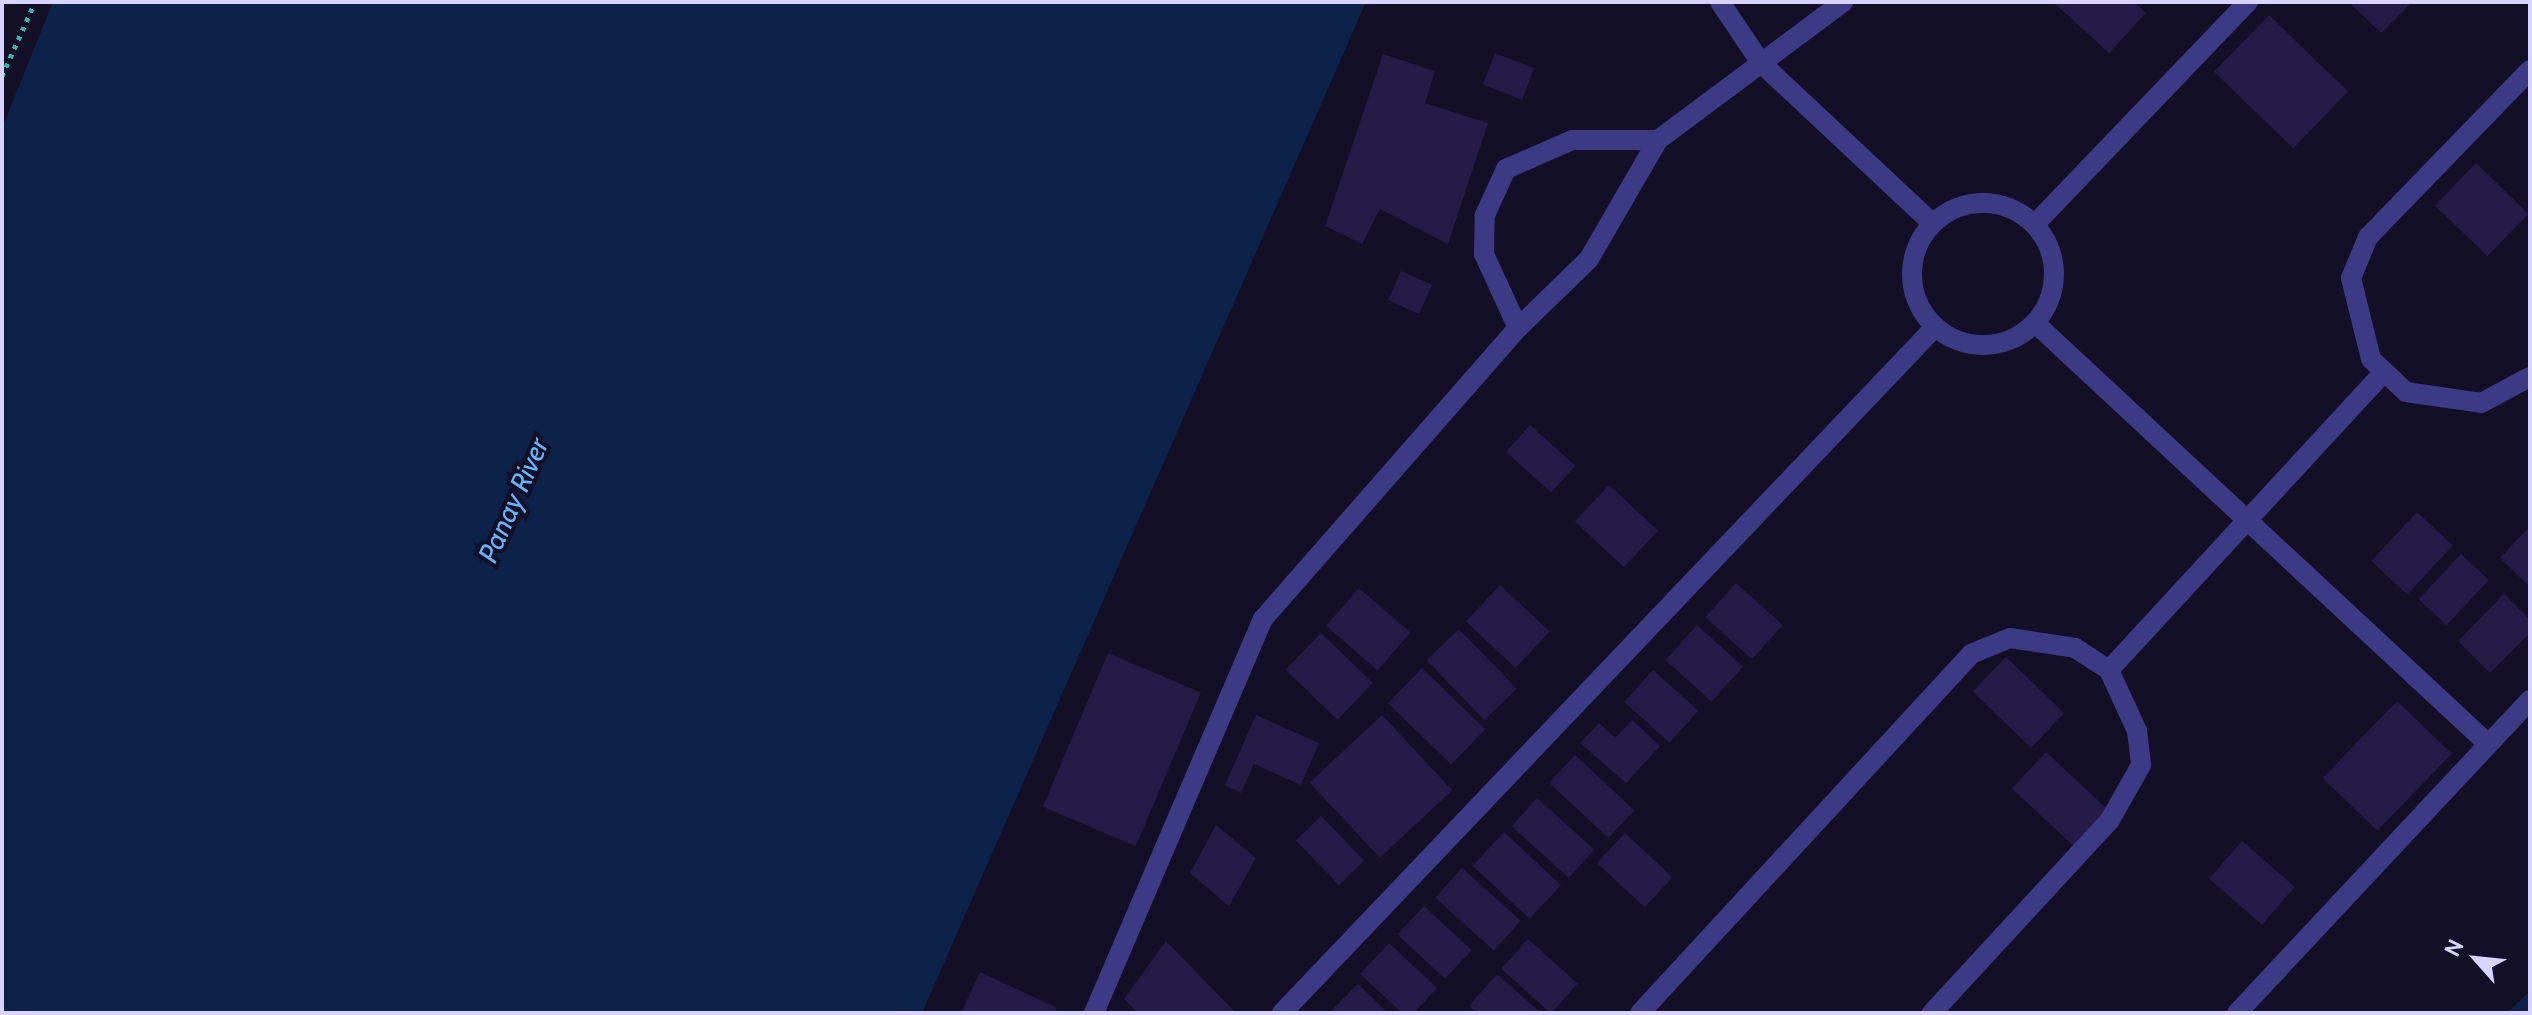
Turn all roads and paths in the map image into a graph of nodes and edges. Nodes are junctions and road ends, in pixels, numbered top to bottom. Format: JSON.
{"nodes":[{"id":1,"x":35,"y":2,"type":"edge"},
{"id":2,"x":1720,"y":2,"type":"edge"},
{"id":3,"x":1843,"y":2,"type":"edge"},
{"id":4,"x":2248,"y":2,"type":"edge"},
{"id":5,"x":1761,"y":63,"type":"junction"},
{"id":6,"x":2530,"y":70,"type":"edge"},
{"id":7,"x":2,"y":76,"type":"edge"},
{"id":8,"x":1658,"y":140,"type":"junction"},
{"id":9,"x":1932,"y":223,"type":"junction"},
{"id":10,"x":2035,"y":224,"type":"junction"},
{"id":11,"x":2035,"y":323,"type":"junction"},
{"id":12,"x":1935,"y":327,"type":"junction"},
{"id":13,"x":1518,"y":328,"type":"junction"},
{"id":14,"x":2384,"y":372,"type":"junction"},
{"id":15,"x":2530,"y":377,"type":"edge"},
{"id":16,"x":2248,"y":527,"type":"junction"},
{"id":17,"x":2109,"y":670,"type":"junction"},
{"id":18,"x":2530,"y":700,"type":"edge"},
{"id":19,"x":2488,"y":744,"type":"junction"},
{"id":20,"x":1094,"y":1013,"type":"edge"},
{"id":21,"x":1282,"y":1013,"type":"edge"},
{"id":22,"x":1640,"y":1013,"type":"edge"},
{"id":23,"x":1932,"y":1013,"type":"edge"},
{"id":24,"x":2237,"y":1013,"type":"edge"}],
"edges":[{"from":1,"to":7,"type":"path"},
{"from":2,"to":5,"type":"street"},
{"from":3,"to":5,"type":"street"},
{"from":4,"to":10,"type":"street"},
{"from":5,"to":8,"type":"street"},
{"from":5,"to":9,"type":"street"},
{"from":6,"to":14,"type":"street"},
{"from":8,"to":13,"type":"street"},
{"from":8,"to":13,"type":"street"},
{"from":9,"to":10,"type":"street"},
{"from":9,"to":12,"type":"street"},
{"from":10,"to":11,"type":"street"},
{"from":11,"to":12,"type":"street"},
{"from":11,"to":16,"type":"street"},
{"from":12,"to":21,"type":"street"},
{"from":13,"to":20,"type":"street"},
{"from":14,"to":15,"type":"street"},
{"from":14,"to":16,"type":"street"},
{"from":16,"to":17,"type":"street"},
{"from":16,"to":19,"type":"street"},
{"from":17,"to":22,"type":"street"},
{"from":17,"to":23,"type":"street"},
{"from":18,"to":19,"type":"street"},
{"from":19,"to":24,"type":"street"}]}
